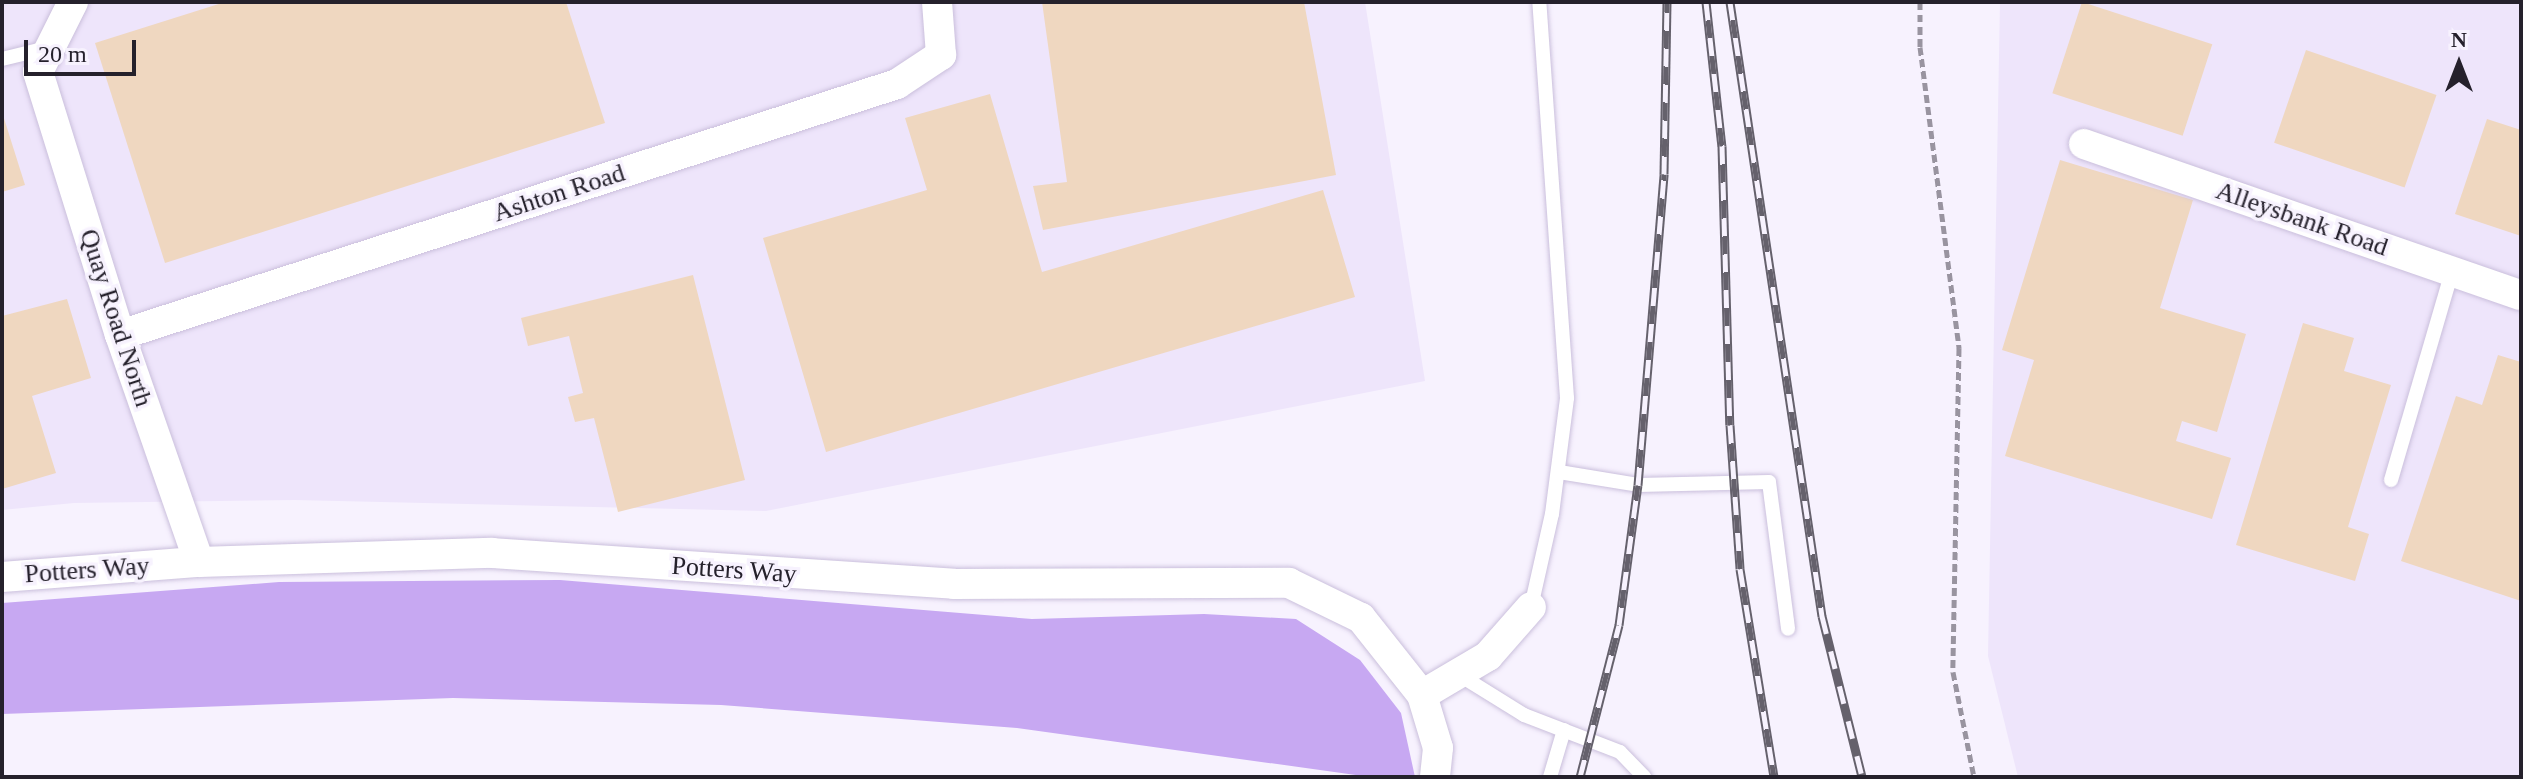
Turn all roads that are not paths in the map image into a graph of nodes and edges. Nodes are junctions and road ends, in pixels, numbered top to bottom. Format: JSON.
{"nodes":[{"id":1,"x":73,"y":2,"type":"edge"},
{"id":2,"x":937,"y":2,"type":"edge"},
{"id":3,"x":1539,"y":2,"type":"edge"},
{"id":4,"x":2,"y":59,"type":"edge"},
{"id":5,"x":45,"y":59,"type":"junction"},
{"id":6,"x":2084,"y":144,"type":"dead end"},
{"id":7,"x":2452,"y":271,"type":"junction"},
{"id":8,"x":2521,"y":295,"type":"edge"},
{"id":9,"x":120,"y":335,"type":"junction"},
{"id":10,"x":1559,"y":472,"type":"junction"},
{"id":11,"x":2391,"y":480,"type":"dead end"},
{"id":12,"x":199,"y":562,"type":"junction"},
{"id":13,"x":2,"y":577,"type":"edge"},
{"id":14,"x":1531,"y":607,"type":"joint"},
{"id":15,"x":1788,"y":629,"type":"dead end"},
{"id":16,"x":1458,"y":674,"type":"junction"},
{"id":17,"x":1422,"y":695,"type":"junction"},
{"id":18,"x":1564,"y":730,"type":"junction"},
{"id":19,"x":1435,"y":777,"type":"edge"},
{"id":20,"x":1550,"y":777,"type":"edge"},
{"id":21,"x":1644,"y":777,"type":"edge"}],
"edges":[{"from":1,"to":5,"type":"street"},
{"from":2,"to":9,"type":"street","name":"Ashton Road"},
{"from":3,"to":10,"type":"lane"},
{"from":4,"to":5,"type":"lane"},
{"from":5,"to":9,"type":"street","name":"Quay Road North"},
{"from":6,"to":7,"type":"street","name":"Alleysbank Road"},
{"from":7,"to":8,"type":"street","name":"Alleysbank Road"},
{"from":7,"to":11,"type":"lane"},
{"from":9,"to":12,"type":"street","name":"Quay Road North"},
{"from":10,"to":14,"type":"lane"},
{"from":10,"to":15,"type":"lane"},
{"from":12,"to":13,"type":"street","name":"Potters Way"},
{"from":12,"to":17,"type":"street","name":"Potters Way"},
{"from":14,"to":16,"type":"street"},
{"from":16,"to":17,"type":"street"},
{"from":16,"to":18,"type":"lane"},
{"from":17,"to":19,"type":"street"},
{"from":18,"to":20,"type":"lane"},
{"from":18,"to":21,"type":"lane"}]}
